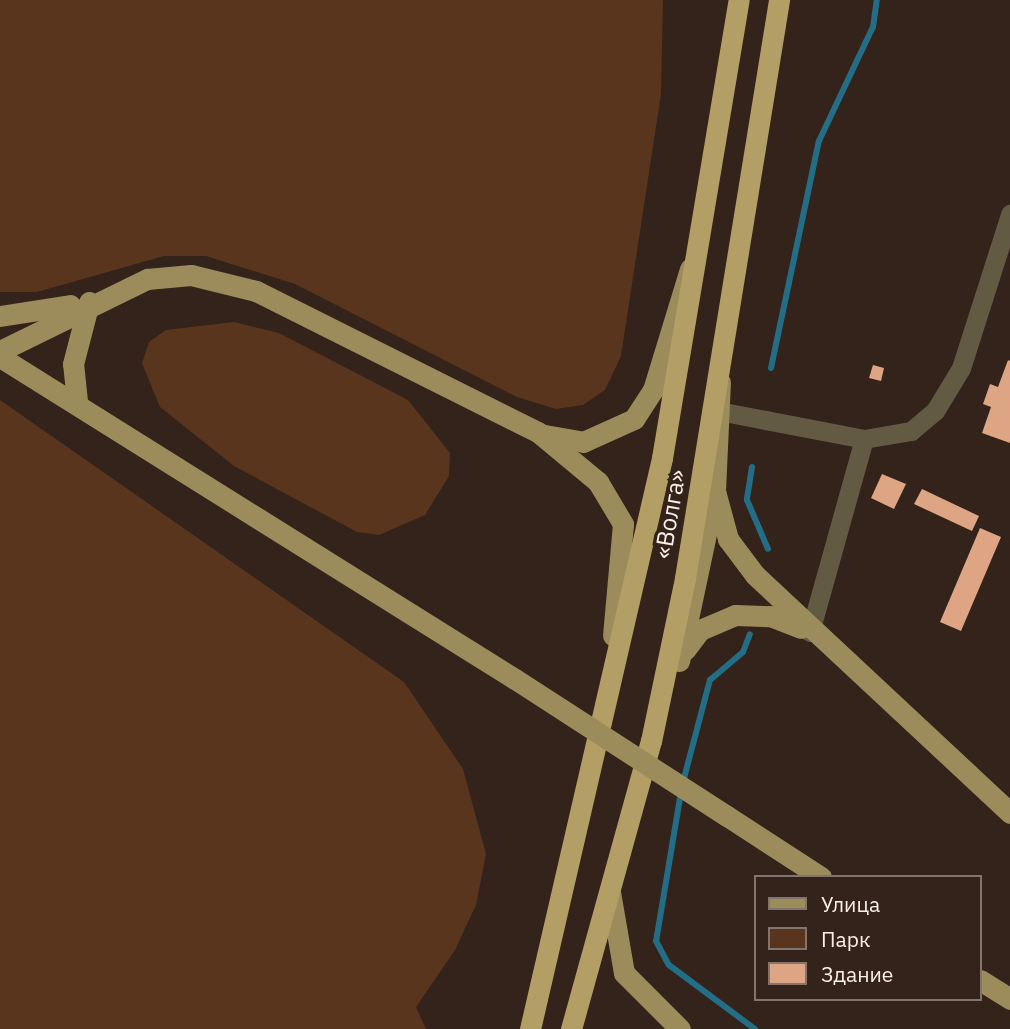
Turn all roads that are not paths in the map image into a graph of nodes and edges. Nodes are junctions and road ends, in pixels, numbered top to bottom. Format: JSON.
{"nodes":[{"id":1,"x":739,"y":0,"type":"edge"},
{"id":2,"x":779,"y":0,"type":"edge"},
{"id":3,"x":1010,"y":214,"type":"edge"},
{"id":4,"x":692,"y":264,"type":"junction"},
{"id":5,"x":89,"y":302,"type":"junction"},
{"id":6,"x":0,"y":316,"type":"edge"},
{"id":7,"x":0,"y":351,"type":"edge"},
{"id":8,"x":0,"y":357,"type":"edge"},
{"id":9,"x":720,"y":382,"type":"junction"},
{"id":10,"x":77,"y":401,"type":"junction"},
{"id":11,"x":723,"y":412,"type":"junction"},
{"id":12,"x":539,"y":433,"type":"junction"},
{"id":13,"x":864,"y":439,"type":"junction"},
{"id":14,"x":715,"y":491,"type":"junction"},
{"id":15,"x":810,"y":632,"type":"junction"},
{"id":16,"x":679,"y":661,"type":"junction"},
{"id":17,"x":615,"y":677,"type":"junction"},
{"id":18,"x":663,"y":691,"type":"junction"},
{"id":19,"x":1010,"y":813,"type":"edge"},
{"id":20,"x":818,"y":875,"type":"edge"},
{"id":21,"x":610,"y":888,"type":"junction"},
{"id":22,"x":982,"y":981,"type":"edge"},
{"id":23,"x":1010,"y":999,"type":"edge"},
{"id":24,"x":530,"y":1028,"type":"edge"},
{"id":25,"x":571,"y":1029,"type":"edge"},
{"id":26,"x":680,"y":1029,"type":"edge"}],
"edges":[{"from":1,"to":4,"type":"highway","name":"«Волга»"},
{"from":2,"to":9,"type":"highway","name":"«Волга»"},
{"from":3,"to":13,"type":"lane"},
{"from":4,"to":12,"type":"main road"},
{"from":4,"to":17,"type":"highway","name":"«Волга»"},
{"from":5,"to":6,"type":"main road"},
{"from":5,"to":7,"type":"main road"},
{"from":5,"to":10,"type":"main road"},
{"from":5,"to":12,"type":"main road"},
{"from":8,"to":10,"type":"main road"},
{"from":9,"to":11,"type":"main road"},
{"from":9,"to":18,"type":"highway","name":"«Волга»"},
{"from":10,"to":20,"type":"main road","bridge":true},
{"from":11,"to":13,"type":"lane"},
{"from":11,"to":14,"type":"main road"},
{"from":12,"to":17,"type":"main road"},
{"from":13,"to":15,"type":"lane"},
{"from":14,"to":15,"type":"main road"},
{"from":14,"to":16,"type":"main road"},
{"from":15,"to":16,"type":"main road"},
{"from":15,"to":19,"type":"main road"},
{"from":16,"to":18,"type":"main road"},
{"from":17,"to":24,"type":"highway","name":"«Волга»"},
{"from":18,"to":21,"type":"highway","name":"«Волга»"},
{"from":21,"to":25,"type":"highway","name":"«Волга»"},
{"from":21,"to":26,"type":"main road"},
{"from":22,"to":23,"type":"main road"}]}
